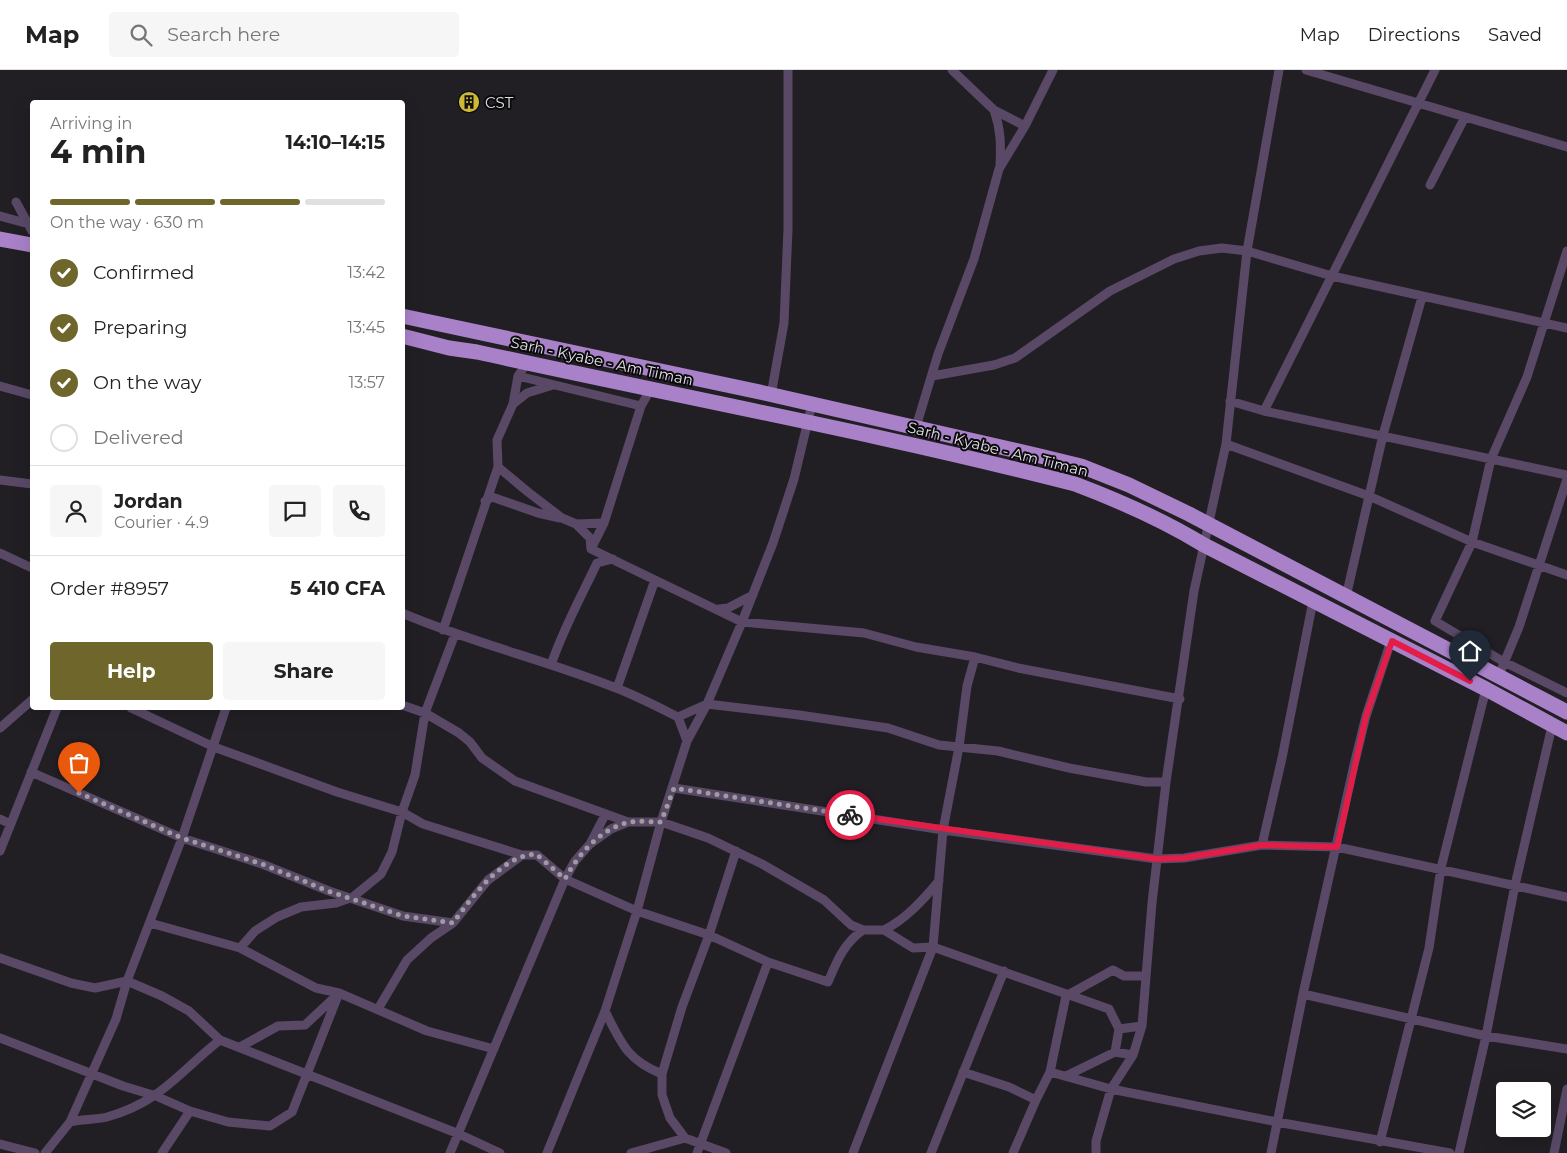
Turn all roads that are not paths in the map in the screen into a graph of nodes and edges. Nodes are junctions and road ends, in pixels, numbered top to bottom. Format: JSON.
{"nodes":[{"id":1,"x":788,"y":70,"type":"edge"},
{"id":2,"x":952,"y":70,"type":"edge"},
{"id":3,"x":1053,"y":70,"type":"edge"},
{"id":4,"x":1279,"y":70,"type":"edge"},
{"id":5,"x":1306,"y":70,"type":"edge"},
{"id":6,"x":1435,"y":70,"type":"edge"},
{"id":7,"x":1419,"y":102,"type":"junction"},
{"id":8,"x":994,"y":110,"type":"junction"},
{"id":9,"x":1465,"y":117,"type":"junction"},
{"id":10,"x":1024,"y":126,"type":"junction"},
{"id":11,"x":1567,"y":147,"type":"edge"},
{"id":12,"x":999,"y":169,"type":"junction"},
{"id":13,"x":1430,"y":186,"type":"dead end"},
{"id":14,"x":16,"y":202,"type":"dead end"},
{"id":15,"x":0,"y":216,"type":"edge"},
{"id":16,"x":30,"y":225,"type":"edge"},
{"id":17,"x":30,"y":227,"type":"edge"},
{"id":18,"x":0,"y":239,"type":"edge"},
{"id":19,"x":30,"y":245,"type":"edge"},
{"id":20,"x":1247,"y":251,"type":"junction"},
{"id":21,"x":1567,"y":251,"type":"edge"},
{"id":22,"x":1332,"y":276,"type":"junction"},
{"id":23,"x":1422,"y":297,"type":"junction"},
{"id":24,"x":405,"y":317,"type":"edge"},
{"id":25,"x":1546,"y":323,"type":"junction"},
{"id":26,"x":1567,"y":328,"type":"edge"},
{"id":27,"x":405,"y":337,"type":"edge"},
{"id":28,"x":527,"y":363,"type":"junction"},
{"id":29,"x":518,"y":376,"type":"junction"},
{"id":30,"x":932,"y":376,"type":"junction"},
{"id":31,"x":554,"y":385,"type":"junction"},
{"id":32,"x":0,"y":386,"type":"edge"},
{"id":33,"x":650,"y":390,"type":"junction"},
{"id":34,"x":30,"y":394,"type":"edge"},
{"id":35,"x":771,"y":395,"type":"junction"},
{"id":36,"x":1230,"y":401,"type":"junction"},
{"id":37,"x":513,"y":404,"type":"junction"},
{"id":38,"x":812,"y":404,"type":"junction"},
{"id":39,"x":641,"y":406,"type":"junction"},
{"id":40,"x":1264,"y":411,"type":"junction"},
{"id":41,"x":808,"y":422,"type":"junction"},
{"id":42,"x":916,"y":427,"type":"junction"},
{"id":43,"x":1383,"y":435,"type":"junction"},
{"id":44,"x":1226,"y":444,"type":"junction"},
{"id":45,"x":1490,"y":459,"type":"junction"},
{"id":46,"x":498,"y":467,"type":"junction"},
{"id":47,"x":1567,"y":477,"type":"edge"},
{"id":48,"x":0,"y":480,"type":"edge"},
{"id":49,"x":30,"y":484,"type":"edge"},
{"id":50,"x":1370,"y":496,"type":"junction"},
{"id":51,"x":485,"y":501,"type":"junction"},
{"id":52,"x":562,"y":518,"type":"junction"},
{"id":53,"x":604,"y":523,"type":"junction"},
{"id":54,"x":576,"y":524,"type":"junction"},
{"id":55,"x":1210,"y":526,"type":"junction"},
{"id":56,"x":1472,"y":542,"type":"junction"},
{"id":57,"x":1204,"y":545,"type":"junction"},
{"id":58,"x":591,"y":549,"type":"junction"},
{"id":59,"x":0,"y":553,"type":"edge"},
{"id":60,"x":613,"y":558,"type":"junction"},
{"id":61,"x":1539,"y":563,"type":"junction"},
{"id":62,"x":30,"y":567,"type":"edge"},
{"id":63,"x":1567,"y":575,"type":"edge"},
{"id":64,"x":655,"y":580,"type":"junction"},
{"id":65,"x":753,"y":595,"type":"junction"},
{"id":66,"x":1346,"y":597,"type":"junction"},
{"id":67,"x":1313,"y":601,"type":"junction"},
{"id":68,"x":716,"y":610,"type":"junction"},
{"id":69,"x":405,"y":613,"type":"edge"},
{"id":70,"x":742,"y":622,"type":"junction"},
{"id":71,"x":443,"y":630,"type":"junction"},
{"id":72,"x":454,"y":634,"type":"junction"},
{"id":73,"x":1468,"y":640,"type":"junction"},
{"id":74,"x":1392,"y":641,"type":"junction"},
{"id":75,"x":1461,"y":655,"type":"junction"},
{"id":76,"x":975,"y":657,"type":"junction"},
{"id":77,"x":551,"y":665,"type":"junction"},
{"id":78,"x":1502,"y":669,"type":"junction"},
{"id":79,"x":617,"y":688,"type":"junction"},
{"id":80,"x":1486,"y":689,"type":"junction"},
{"id":81,"x":1567,"y":693,"type":"edge"},
{"id":82,"x":1180,"y":699,"type":"junction"},
{"id":83,"x":30,"y":702,"type":"edge"},
{"id":84,"x":706,"y":704,"type":"junction"},
{"id":85,"x":405,"y":706,"type":"edge"},
{"id":86,"x":135,"y":710,"type":"edge"},
{"id":87,"x":225,"y":710,"type":"edge"},
{"id":88,"x":55,"y":712,"type":"edge"},
{"id":89,"x":1567,"y":712,"type":"edge"},
{"id":90,"x":425,"y":713,"type":"junction"},
{"id":91,"x":678,"y":717,"type":"junction"},
{"id":92,"x":1552,"y":726,"type":"junction"},
{"id":93,"x":0,"y":728,"type":"edge"},
{"id":94,"x":1567,"y":733,"type":"edge"},
{"id":95,"x":687,"y":742,"type":"junction"},
{"id":96,"x":214,"y":747,"type":"junction"},
{"id":97,"x":959,"y":747,"type":"junction"},
{"id":98,"x":30,"y":772,"type":"junction"},
{"id":99,"x":1166,"y":782,"type":"junction"},
{"id":100,"x":674,"y":788,"type":"junction"},
{"id":101,"x":402,"y":812,"type":"junction"},
{"id":102,"x":605,"y":814,"type":"junction"},
{"id":103,"x":0,"y":819,"type":"edge"},
{"id":104,"x":628,"y":822,"type":"junction"},
{"id":105,"x":661,"y":822,"type":"junction"},
{"id":106,"x":11,"y":824,"type":"junction"},
{"id":107,"x":943,"y":830,"type":"junction"},
{"id":108,"x":182,"y":838,"type":"junction"},
{"id":109,"x":590,"y":844,"type":"junction"},
{"id":110,"x":1262,"y":845,"type":"junction"},
{"id":111,"x":1337,"y":847,"type":"junction"},
{"id":112,"x":0,"y":851,"type":"edge"},
{"id":113,"x":736,"y":851,"type":"junction"},
{"id":114,"x":522,"y":855,"type":"junction"},
{"id":115,"x":1157,"y":859,"type":"junction"},
{"id":116,"x":1441,"y":868,"type":"junction"},
{"id":117,"x":565,"y":879,"type":"junction"},
{"id":118,"x":939,"y":881,"type":"junction"},
{"id":119,"x":1515,"y":885,"type":"junction"},
{"id":120,"x":1567,"y":896,"type":"edge"},
{"id":121,"x":353,"y":897,"type":"junction"},
{"id":122,"x":637,"y":911,"type":"junction"},
{"id":123,"x":150,"y":922,"type":"junction"},
{"id":124,"x":453,"y":923,"type":"junction"},
{"id":125,"x":851,"y":925,"type":"junction"},
{"id":126,"x":863,"y":930,"type":"junction"},
{"id":127,"x":884,"y":930,"type":"junction"},
{"id":128,"x":709,"y":935,"type":"junction"},
{"id":129,"x":852,"y":938,"type":"junction"},
{"id":130,"x":933,"y":947,"type":"junction"},
{"id":131,"x":240,"y":948,"type":"junction"},
{"id":132,"x":0,"y":958,"type":"edge"},
{"id":133,"x":768,"y":962,"type":"junction"},
{"id":134,"x":1004,"y":971,"type":"junction"},
{"id":135,"x":1146,"y":976,"type":"junction"},
{"id":136,"x":127,"y":982,"type":"junction"},
{"id":137,"x":339,"y":993,"type":"junction"},
{"id":138,"x":1303,"y":994,"type":"junction"},
{"id":139,"x":1066,"y":996,"type":"junction"},
{"id":140,"x":378,"y":1009,"type":"junction"},
{"id":141,"x":605,"y":1010,"type":"junction"},
{"id":142,"x":1411,"y":1019,"type":"junction"},
{"id":143,"x":1142,"y":1026,"type":"junction"},
{"id":144,"x":1119,"y":1029,"type":"junction"},
{"id":145,"x":1486,"y":1036,"type":"junction"},
{"id":146,"x":0,"y":1038,"type":"edge"},
{"id":147,"x":220,"y":1040,"type":"junction"},
{"id":148,"x":240,"y":1047,"type":"junction"},
{"id":149,"x":494,"y":1049,"type":"junction"},
{"id":150,"x":1567,"y":1049,"type":"edge"},
{"id":151,"x":1115,"y":1052,"type":"junction"},
{"id":152,"x":1133,"y":1055,"type":"junction"},
{"id":153,"x":963,"y":1072,"type":"junction"},
{"id":154,"x":1050,"y":1072,"type":"junction"},
{"id":155,"x":91,"y":1073,"type":"junction"},
{"id":156,"x":662,"y":1074,"type":"junction"},
{"id":157,"x":307,"y":1075,"type":"junction"},
{"id":158,"x":1066,"y":1076,"type":"junction"},
{"id":159,"x":1111,"y":1089,"type":"junction"},
{"id":160,"x":1567,"y":1089,"type":"edge"},
{"id":161,"x":156,"y":1096,"type":"junction"},
{"id":162,"x":1036,"y":1100,"type":"junction"},
{"id":163,"x":190,"y":1111,"type":"junction"},
{"id":164,"x":70,"y":1122,"type":"junction"},
{"id":165,"x":1277,"y":1122,"type":"junction"},
{"id":166,"x":459,"y":1134,"type":"junction"},
{"id":167,"x":685,"y":1138,"type":"junction"},
{"id":168,"x":1380,"y":1142,"type":"junction"},
{"id":169,"x":0,"y":1144,"type":"edge"},
{"id":170,"x":701,"y":1144,"type":"junction"},
{"id":171,"x":35,"y":1153,"type":"edge"},
{"id":172,"x":45,"y":1153,"type":"edge"},
{"id":173,"x":162,"y":1153,"type":"edge"},
{"id":174,"x":450,"y":1153,"type":"edge"},
{"id":175,"x":500,"y":1153,"type":"edge"},
{"id":176,"x":547,"y":1153,"type":"edge"},
{"id":177,"x":631,"y":1153,"type":"edge"},
{"id":178,"x":697,"y":1153,"type":"edge"},
{"id":179,"x":726,"y":1153,"type":"edge"},
{"id":180,"x":853,"y":1153,"type":"edge"},
{"id":181,"x":931,"y":1153,"type":"edge"},
{"id":182,"x":1013,"y":1153,"type":"edge"},
{"id":183,"x":1096,"y":1153,"type":"edge"},
{"id":184,"x":1271,"y":1153,"type":"edge"},
{"id":185,"x":1450,"y":1153,"type":"edge"},
{"id":186,"x":1459,"y":1153,"type":"edge"},
{"id":187,"x":1554,"y":1153,"type":"edge"}],
"edges":[{"from":1,"to":35,"type":"street"},
{"from":2,"to":8,"type":"street"},
{"from":3,"to":10,"type":"street"},
{"from":4,"to":20,"type":"street"},
{"from":5,"to":7,"type":"street"},
{"from":6,"to":7,"type":"street"},
{"from":7,"to":9,"type":"street"},
{"from":7,"to":22,"type":"street"},
{"from":8,"to":10,"type":"street"},
{"from":8,"to":12,"type":"street"},
{"from":9,"to":11,"type":"street"},
{"from":9,"to":13,"type":"street"},
{"from":10,"to":12,"type":"street"},
{"from":12,"to":30,"type":"street"},
{"from":14,"to":16,"type":"street"},
{"from":15,"to":17,"type":"street"},
{"from":18,"to":19,"type":"highway"},
{"from":20,"to":22,"type":"street"},
{"from":20,"to":30,"type":"street"},
{"from":20,"to":36,"type":"street"},
{"from":21,"to":25,"type":"street"},
{"from":22,"to":23,"type":"street"},
{"from":22,"to":40,"type":"street"},
{"from":23,"to":25,"type":"street"},
{"from":23,"to":43,"type":"street"},
{"from":24,"to":35,"type":"highway","name":"Sarh - Kyabe - Am Timan"},
{"from":25,"to":26,"type":"street"},
{"from":25,"to":45,"type":"street"},
{"from":27,"to":28,"type":"highway","name":"Sarh - Kyabe - Am Timan"},
{"from":28,"to":29,"type":"street"},
{"from":28,"to":33,"type":"highway","name":"Sarh - Kyabe - Am Timan"},
{"from":29,"to":31,"type":"street"},
{"from":29,"to":37,"type":"street"},
{"from":30,"to":42,"type":"street"},
{"from":31,"to":37,"type":"street"},
{"from":31,"to":39,"type":"street"},
{"from":32,"to":34,"type":"street"},
{"from":33,"to":39,"type":"street"},
{"from":33,"to":41,"type":"highway","name":"Sarh - Kyabe - Am Timan"},
{"from":35,"to":38,"type":"highway","name":"Sarh - Kyabe - Am Timan"},
{"from":36,"to":40,"type":"street"},
{"from":36,"to":44,"type":"street"},
{"from":37,"to":46,"type":"street"},
{"from":38,"to":41,"type":"street"},
{"from":38,"to":42,"type":"highway","name":"Sarh - Kyabe - Am Timan"},
{"from":39,"to":53,"type":"street"},
{"from":40,"to":43,"type":"street"},
{"from":41,"to":57,"type":"highway","name":"Sarh - Kyabe - Am Timan"},
{"from":41,"to":65,"type":"street"},
{"from":42,"to":55,"type":"highway","name":"Sarh - Kyabe - Am Timan"},
{"from":43,"to":45,"type":"street"},
{"from":43,"to":50,"type":"street"},
{"from":44,"to":50,"type":"street"},
{"from":44,"to":55,"type":"street"},
{"from":45,"to":47,"type":"street"},
{"from":45,"to":56,"type":"street"},
{"from":46,"to":51,"type":"street"},
{"from":46,"to":52,"type":"street"},
{"from":47,"to":61,"type":"street"},
{"from":48,"to":49,"type":"street"},
{"from":50,"to":56,"type":"street"},
{"from":50,"to":66,"type":"street"},
{"from":51,"to":52,"type":"street"},
{"from":51,"to":71,"type":"street"},
{"from":52,"to":54,"type":"street"},
{"from":53,"to":54,"type":"street"},
{"from":53,"to":58,"type":"street"},
{"from":54,"to":58,"type":"street"},
{"from":55,"to":57,"type":"street"},
{"from":55,"to":66,"type":"highway","name":"Sarh - Kyabe - Am Timan"},
{"from":56,"to":61,"type":"street"},
{"from":56,"to":73,"type":"street"},
{"from":57,"to":67,"type":"highway","name":"Sarh - Kyabe - Am Timan"},
{"from":57,"to":82,"type":"street"},
{"from":58,"to":60,"type":"street"},
{"from":59,"to":62,"type":"street"},
{"from":60,"to":64,"type":"street"},
{"from":60,"to":77,"type":"street"},
{"from":61,"to":63,"type":"street"},
{"from":61,"to":78,"type":"street"},
{"from":64,"to":68,"type":"street"},
{"from":64,"to":79,"type":"street"},
{"from":65,"to":68,"type":"street"},
{"from":65,"to":70,"type":"street"},
{"from":66,"to":75,"type":"highway","name":"Sarh - Kyabe - Am Timan"},
{"from":67,"to":74,"type":"highway","name":"Sarh - Kyabe - Am Timan"},
{"from":67,"to":110,"type":"street"},
{"from":68,"to":70,"type":"street"},
{"from":69,"to":71,"type":"street"},
{"from":70,"to":76,"type":"street"},
{"from":70,"to":84,"type":"street"},
{"from":71,"to":72,"type":"street"},
{"from":72,"to":77,"type":"street"},
{"from":72,"to":90,"type":"street"},
{"from":73,"to":75,"type":"street"},
{"from":73,"to":78,"type":"street"},
{"from":74,"to":80,"type":"highway","name":"Sarh - Kyabe - Am Timan"},
{"from":74,"to":111,"type":"street"},
{"from":75,"to":78,"type":"highway","name":"Sarh - Kyabe - Am Timan"},
{"from":76,"to":82,"type":"street"},
{"from":76,"to":97,"type":"street"},
{"from":77,"to":79,"type":"street"},
{"from":78,"to":81,"type":"street"},
{"from":78,"to":89,"type":"highway","name":"Sarh - Kyabe - Am Timan"},
{"from":79,"to":91,"type":"street"},
{"from":80,"to":92,"type":"highway","name":"Sarh - Kyabe - Am Timan"},
{"from":80,"to":116,"type":"street"},
{"from":82,"to":99,"type":"street"},
{"from":83,"to":93,"type":"street"},
{"from":84,"to":91,"type":"street"},
{"from":84,"to":95,"type":"street"},
{"from":84,"to":97,"type":"street"},
{"from":85,"to":90,"type":"street"},
{"from":86,"to":96,"type":"street"},
{"from":87,"to":96,"type":"street"},
{"from":88,"to":98,"type":"street"},
{"from":90,"to":101,"type":"street"},
{"from":90,"to":102,"type":"street"},
{"from":91,"to":95,"type":"street"},
{"from":92,"to":94,"type":"highway","name":"Sarh - Kyabe - Am Timan"},
{"from":92,"to":119,"type":"street"},
{"from":95,"to":100,"type":"street"},
{"from":96,"to":101,"type":"street"},
{"from":96,"to":108,"type":"street"},
{"from":97,"to":99,"type":"street"},
{"from":97,"to":107,"type":"street"},
{"from":98,"to":106,"type":"street"},
{"from":98,"to":108,"type":"street"},
{"from":99,"to":115,"type":"street"},
{"from":100,"to":105,"type":"street"},
{"from":100,"to":107,"type":"street"},
{"from":101,"to":114,"type":"street"},
{"from":101,"to":121,"type":"street"},
{"from":102,"to":104,"type":"street"},
{"from":102,"to":109,"type":"street"},
{"from":103,"to":106,"type":"street"},
{"from":104,"to":105,"type":"street"},
{"from":104,"to":109,"type":"street"},
{"from":105,"to":113,"type":"street"},
{"from":105,"to":122,"type":"street"},
{"from":106,"to":112,"type":"street"},
{"from":107,"to":115,"type":"street"},
{"from":107,"to":118,"type":"street"},
{"from":108,"to":121,"type":"street"},
{"from":108,"to":123,"type":"street"},
{"from":109,"to":117,"type":"street"},
{"from":110,"to":111,"type":"street"},
{"from":110,"to":115,"type":"street"},
{"from":111,"to":116,"type":"street"},
{"from":111,"to":138,"type":"street"},
{"from":113,"to":125,"type":"street"},
{"from":113,"to":128,"type":"street"},
{"from":114,"to":117,"type":"street"},
{"from":114,"to":124,"type":"street"},
{"from":115,"to":135,"type":"street"},
{"from":116,"to":119,"type":"street"},
{"from":116,"to":142,"type":"street"},
{"from":117,"to":122,"type":"street"},
{"from":117,"to":149,"type":"street"},
{"from":118,"to":127,"type":"street"},
{"from":118,"to":130,"type":"street"},
{"from":119,"to":120,"type":"street"},
{"from":119,"to":145,"type":"street"},
{"from":121,"to":124,"type":"street"},
{"from":121,"to":131,"type":"street"},
{"from":122,"to":128,"type":"street"},
{"from":122,"to":141,"type":"street"},
{"from":123,"to":131,"type":"street"},
{"from":123,"to":136,"type":"street"},
{"from":124,"to":140,"type":"street"},
{"from":125,"to":126,"type":"street"},
{"from":125,"to":129,"type":"street"},
{"from":126,"to":127,"type":"street"},
{"from":126,"to":129,"type":"street"},
{"from":127,"to":130,"type":"street"},
{"from":128,"to":133,"type":"street"},
{"from":128,"to":156,"type":"street"},
{"from":129,"to":133,"type":"street"},
{"from":130,"to":134,"type":"street"},
{"from":130,"to":180,"type":"street"},
{"from":131,"to":137,"type":"street"},
{"from":132,"to":136,"type":"street"},
{"from":133,"to":170,"type":"street"},
{"from":134,"to":139,"type":"street"},
{"from":134,"to":153,"type":"street"},
{"from":135,"to":139,"type":"street"},
{"from":135,"to":143,"type":"street"},
{"from":136,"to":147,"type":"street"},
{"from":136,"to":155,"type":"street"},
{"from":137,"to":140,"type":"street"},
{"from":137,"to":148,"type":"street"},
{"from":137,"to":157,"type":"street"},
{"from":138,"to":142,"type":"street"},
{"from":138,"to":165,"type":"street"},
{"from":139,"to":144,"type":"street"},
{"from":139,"to":154,"type":"street"},
{"from":140,"to":149,"type":"street"},
{"from":141,"to":156,"type":"street"},
{"from":141,"to":176,"type":"street"},
{"from":142,"to":145,"type":"street"},
{"from":142,"to":168,"type":"street"},
{"from":143,"to":144,"type":"street"},
{"from":143,"to":152,"type":"street"},
{"from":144,"to":151,"type":"street"},
{"from":145,"to":150,"type":"street"},
{"from":145,"to":186,"type":"street"},
{"from":146,"to":155,"type":"street"},
{"from":147,"to":148,"type":"street"},
{"from":147,"to":161,"type":"street"},
{"from":148,"to":157,"type":"street"},
{"from":149,"to":166,"type":"street"},
{"from":151,"to":152,"type":"street"},
{"from":151,"to":158,"type":"street"},
{"from":152,"to":159,"type":"street"},
{"from":153,"to":162,"type":"street"},
{"from":153,"to":181,"type":"street"},
{"from":154,"to":158,"type":"street"},
{"from":154,"to":162,"type":"street"},
{"from":155,"to":161,"type":"street"},
{"from":155,"to":164,"type":"street"},
{"from":156,"to":167,"type":"street"},
{"from":157,"to":163,"type":"street"},
{"from":157,"to":166,"type":"street"},
{"from":158,"to":159,"type":"street"},
{"from":159,"to":165,"type":"street"},
{"from":159,"to":183,"type":"street"},
{"from":160,"to":187,"type":"street"},
{"from":161,"to":163,"type":"street"},
{"from":161,"to":164,"type":"street"},
{"from":162,"to":182,"type":"street"},
{"from":163,"to":173,"type":"street"},
{"from":164,"to":172,"type":"street"},
{"from":165,"to":168,"type":"street"},
{"from":165,"to":184,"type":"street"},
{"from":166,"to":174,"type":"street"},
{"from":166,"to":175,"type":"street"},
{"from":167,"to":170,"type":"street"},
{"from":167,"to":177,"type":"street"},
{"from":168,"to":185,"type":"street"},
{"from":169,"to":171,"type":"street"},
{"from":170,"to":178,"type":"street"},
{"from":170,"to":179,"type":"street"}]}
